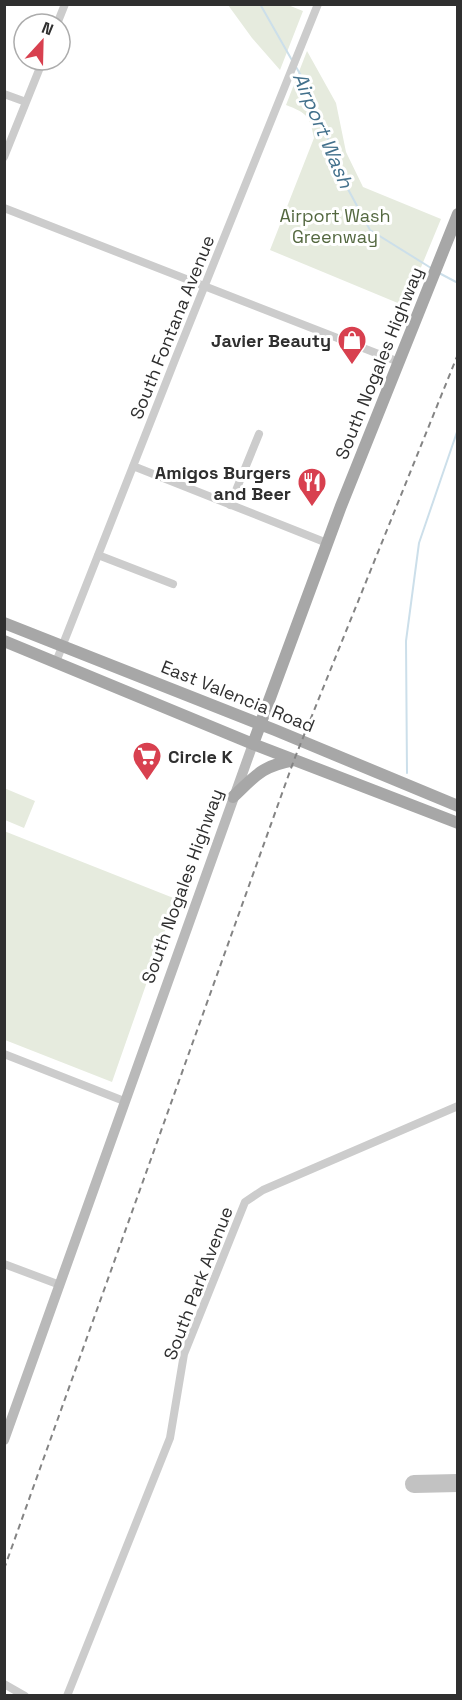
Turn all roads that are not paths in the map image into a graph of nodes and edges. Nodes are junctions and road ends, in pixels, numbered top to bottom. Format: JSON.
{"nodes":[{"id":1,"x":318,"y":4,"type":"edge"},
{"id":2,"x":38,"y":72,"type":"edge"},
{"id":3,"x":4,"y":94,"type":"edge"},
{"id":4,"x":26,"y":102,"type":"junction"},
{"id":5,"x":4,"y":157,"type":"edge"},
{"id":6,"x":4,"y":208,"type":"edge"},
{"id":7,"x":458,"y":214,"type":"edge"},
{"id":8,"x":204,"y":286,"type":"junction"},
{"id":9,"x":399,"y":362,"type":"junction"},
{"id":10,"x":258,"y":435,"type":"dead end"},
{"id":11,"x":133,"y":466,"type":"junction"},
{"id":12,"x":230,"y":505,"type":"junction"},
{"id":13,"x":327,"y":543,"type":"junction"},
{"id":14,"x":98,"y":555,"type":"junction"},
{"id":15,"x":173,"y":585,"type":"dead end"},
{"id":16,"x":4,"y":623,"type":"edge"},
{"id":17,"x":4,"y":641,"type":"edge"},
{"id":18,"x":62,"y":646,"type":"junction"},
{"id":19,"x":56,"y":662,"type":"junction"},
{"id":20,"x":259,"y":723,"type":"junction"},
{"id":21,"x":253,"y":744,"type":"junction"},
{"id":22,"x":294,"y":760,"type":"junction"},
{"id":23,"x":414,"y":789,"type":"junction"},
{"id":24,"x":233,"y":797,"type":"junction"},
{"id":25,"x":408,"y":805,"type":"junction"},
{"id":26,"x":458,"y":806,"type":"edge"},
{"id":27,"x":458,"y":823,"type":"edge"},
{"id":28,"x":4,"y":1054,"type":"edge"},
{"id":29,"x":124,"y":1101,"type":"junction"},
{"id":30,"x":458,"y":1106,"type":"edge"},
{"id":31,"x":4,"y":1264,"type":"edge"},
{"id":32,"x":60,"y":1285,"type":"junction"},
{"id":33,"x":4,"y":1440,"type":"edge"},
{"id":34,"x":4,"y":1684,"type":"edge"},
{"id":35,"x":25,"y":1695,"type":"edge"},
{"id":36,"x":68,"y":1695,"type":"edge"}],
"edges":[{"from":1,"to":8,"type":"street","name":"South Fontana Avenue"},
{"from":2,"to":4,"type":"street"},
{"from":3,"to":4,"type":"street"},
{"from":4,"to":5,"type":"street"},
{"from":6,"to":8,"type":"street"},
{"from":7,"to":9,"type":"main road","name":"South Nogales Highway"},
{"from":8,"to":9,"type":"street"},
{"from":8,"to":11,"type":"street","name":"South Fontana Avenue"},
{"from":9,"to":13,"type":"main road","name":"South Nogales Highway"},
{"from":10,"to":12,"type":"street"},
{"from":11,"to":12,"type":"street"},
{"from":11,"to":14,"type":"street","name":"South Fontana Avenue"},
{"from":12,"to":13,"type":"street"},
{"from":13,"to":20,"type":"main road","name":"South Nogales Highway"},
{"from":14,"to":15,"type":"street"},
{"from":14,"to":18,"type":"street","name":"South Fontana Avenue"},
{"from":16,"to":18,"type":"main road","name":"East Valencia Road"},
{"from":17,"to":19,"type":"main road","name":"East Valencia Road"},
{"from":18,"to":19,"type":"street","name":"South Fontana Avenue"},
{"from":18,"to":20,"type":"main road","name":"East Valencia Road"},
{"from":19,"to":21,"type":"main road","name":"East Valencia Road"},
{"from":20,"to":21,"type":"main road","name":"South Nogales Highway"},
{"from":20,"to":23,"type":"main road","name":"East Valencia Road"},
{"from":21,"to":22,"type":"main road","name":"East Valencia Road"},
{"from":21,"to":24,"type":"main road","name":"South Nogales Highway"},
{"from":22,"to":24,"type":"main road"},
{"from":22,"to":25,"type":"main road","name":"East Valencia Road"},
{"from":23,"to":25,"type":"main road"},
{"from":23,"to":26,"type":"main road","name":"East Valencia Road"},
{"from":24,"to":29,"type":"main road","name":"South Nogales Highway"},
{"from":25,"to":27,"type":"main road","name":"East Valencia Road"},
{"from":28,"to":29,"type":"street"},
{"from":29,"to":32,"type":"main road","name":"South Nogales Highway"},
{"from":30,"to":36,"type":"street","name":"South Park Avenue"},
{"from":31,"to":32,"type":"street"},
{"from":32,"to":33,"type":"main road","name":"South Nogales Highway"},
{"from":34,"to":35,"type":"street"}]}
